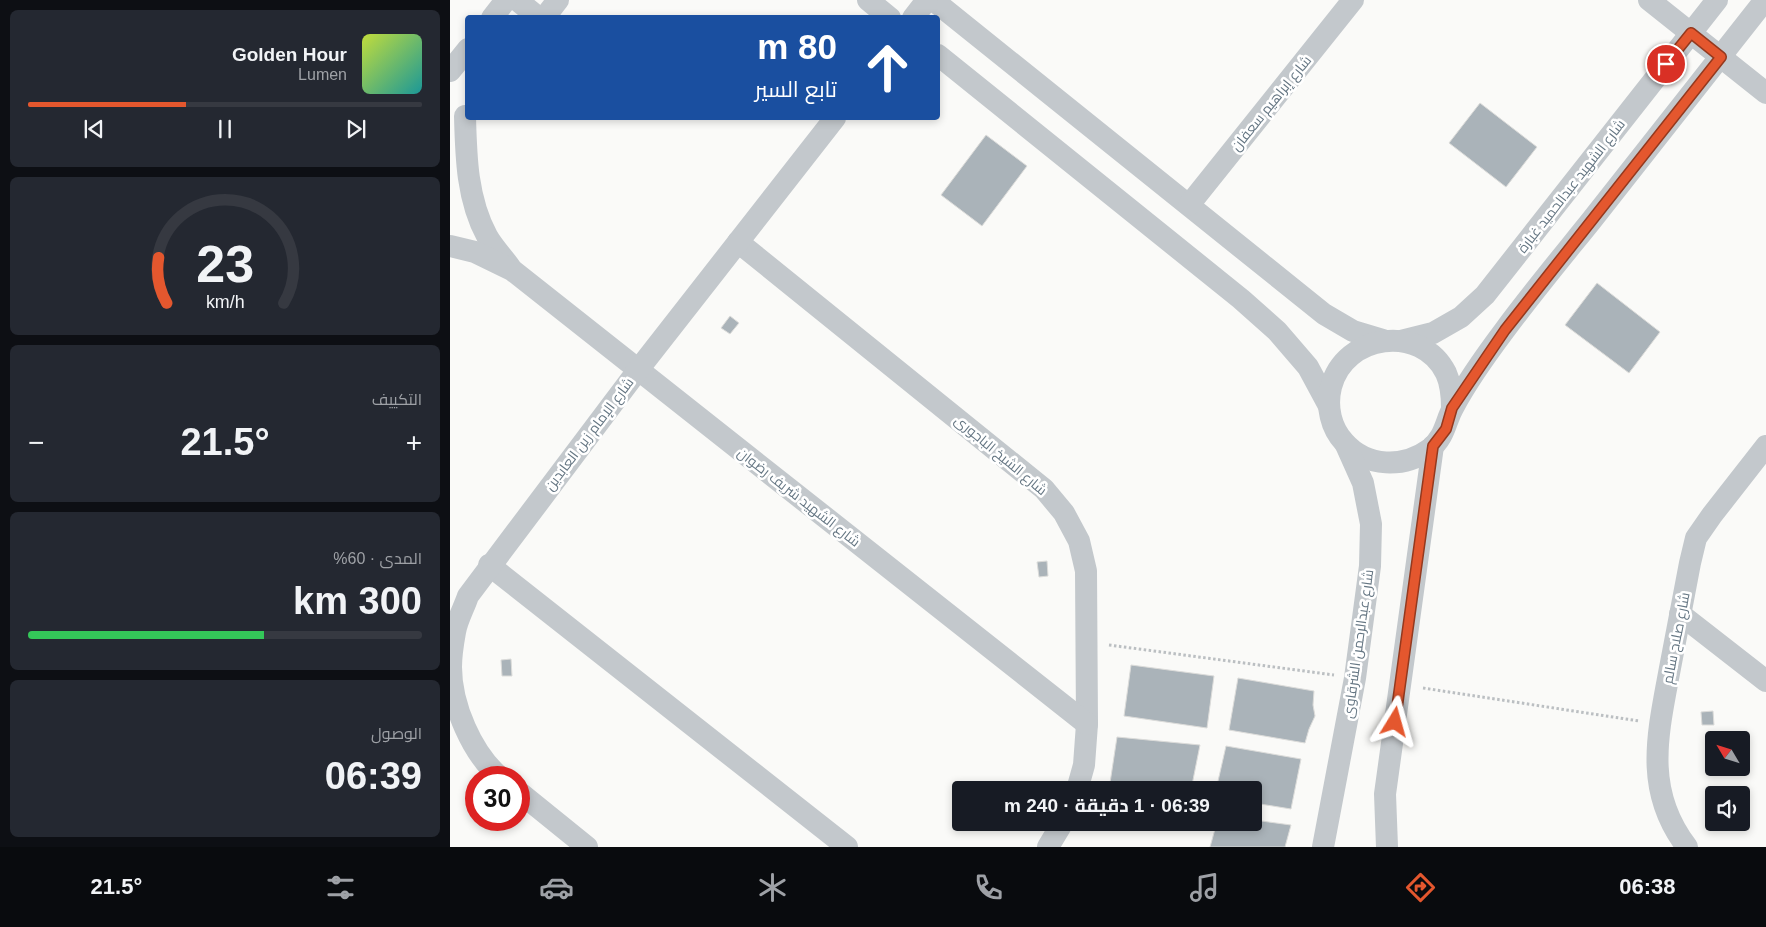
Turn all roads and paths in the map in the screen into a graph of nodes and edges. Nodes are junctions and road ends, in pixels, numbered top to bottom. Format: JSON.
{"nodes":[{"id":1,"x":506,"y":0,"type":"edge"},
{"id":2,"x":518,"y":0,"type":"edge"},
{"id":3,"x":558,"y":0,"type":"edge"},
{"id":4,"x":868,"y":0,"type":"edge"},
{"id":5,"x":927,"y":0,"type":"edge"},
{"id":6,"x":933,"y":0,"type":"edge"},
{"id":7,"x":1353,"y":0,"type":"edge"},
{"id":8,"x":1650,"y":0,"type":"edge"},
{"id":9,"x":1717,"y":0,"type":"edge"},
{"id":10,"x":1765,"y":0,"type":"edge"},
{"id":11,"x":494,"y":15,"type":"edge"},
{"id":12,"x":536,"y":15,"type":"edge"},
{"id":13,"x":546,"y":15,"type":"edge"},
{"id":14,"x":886,"y":15,"type":"edge"},
{"id":15,"x":915,"y":15,"type":"edge"},
{"id":16,"x":1691,"y":33,"type":"junction"},
{"id":17,"x":465,"y":53,"type":"edge"},
{"id":18,"x":1721,"y":57,"type":"junction"},
{"id":19,"x":940,"y":58,"type":"edge"},
{"id":20,"x":450,"y":71,"type":"edge"},
{"id":21,"x":1766,"y":93,"type":"edge"},
{"id":22,"x":465,"y":115,"type":"edge"},
{"id":23,"x":466,"y":120,"type":"edge"},
{"id":24,"x":833,"y":120,"type":"edge"},
{"id":25,"x":450,"y":135,"type":"edge"},
{"id":26,"x":1189,"y":205,"type":"junction"},
{"id":27,"x":738,"y":242,"type":"junction"},
{"id":28,"x":450,"y":246,"type":"edge"},
{"id":29,"x":512,"y":270,"type":"junction"},
{"id":30,"x":1392,"y":340,"type":"junction"},
{"id":31,"x":638,"y":370,"type":"junction"},
{"id":32,"x":1329,"y":406,"type":"junction"},
{"id":33,"x":1452,"y":408,"type":"junction"},
{"id":34,"x":1346,"y":444,"type":"junction"},
{"id":35,"x":1433,"y":446,"type":"junction"},
{"id":36,"x":1766,"y":446,"type":"edge"},
{"id":37,"x":489,"y":566,"type":"junction"},
{"id":38,"x":1680,"y":614,"type":"junction"},
{"id":39,"x":1086,"y":642,"type":"junction"},
{"id":40,"x":1355,"y":678,"type":"junction"},
{"id":41,"x":1766,"y":680,"type":"edge"},
{"id":42,"x":1401,"y":685,"type":"junction"},
{"id":43,"x":1087,"y":724,"type":"junction"},
{"id":44,"x":1659,"y":724,"type":"junction"},
{"id":45,"x":489,"y":766,"type":"edge"},
{"id":46,"x":1080,"y":781,"type":"edge"},
{"id":47,"x":530,"y":801,"type":"edge"},
{"id":48,"x":1058,"y":831,"type":"edge"},
{"id":49,"x":587,"y":847,"type":"edge"},
{"id":50,"x":847,"y":847,"type":"edge"},
{"id":51,"x":1048,"y":847,"type":"edge"},
{"id":52,"x":1323,"y":847,"type":"edge"},
{"id":53,"x":1387,"y":847,"type":"edge"},
{"id":54,"x":1687,"y":847,"type":"edge"}],
"edges":[{"from":1,"to":11,"type":"street"},
{"from":2,"to":12,"type":"street"},
{"from":3,"to":13,"type":"street"},
{"from":4,"to":14,"type":"street"},
{"from":5,"to":15,"type":"street"},
{"from":6,"to":26,"type":"street"},
{"from":7,"to":26,"type":"street","name":"شارع إبراهيم سعفان"},
{"from":8,"to":16,"type":"street"},
{"from":9,"to":16,"type":"street","name":"شارع الشهيد عبدالحميد غبارة"},
{"from":10,"to":18,"type":"street"},
{"from":16,"to":18,"type":"street"},
{"from":16,"to":30,"type":"street","name":"شارع الشهيد عبدالحميد غبارة"},
{"from":17,"to":20,"type":"street"},
{"from":18,"to":21,"type":"street"},
{"from":18,"to":33,"type":"street"},
{"from":19,"to":32,"type":"street"},
{"from":22,"to":25,"type":"street"},
{"from":23,"to":29,"type":"street","name":"شارع الشهيد شريف رضوان"},
{"from":24,"to":27,"type":"street","name":"شارع الإمام زين العابدين"},
{"from":26,"to":30,"type":"street"},
{"from":27,"to":31,"type":"street","name":"شارع الإمام زين العابدين"},
{"from":27,"to":39,"type":"street","name":"شارع الشيخ الباجورى"},
{"from":28,"to":29,"type":"street","name":"شارع الشهيد شريف رضوان"},
{"from":29,"to":31,"type":"street","name":"شارع الشهيد شريف رضوان"},
{"from":30,"to":32,"type":"street"},
{"from":30,"to":33,"type":"street"},
{"from":31,"to":37,"type":"street","name":"شارع الإمام زين العابدين"},
{"from":31,"to":43,"type":"street","name":"شارع الشهيد شريف رضوان"},
{"from":32,"to":34,"type":"street"},
{"from":33,"to":35,"type":"street"},
{"from":34,"to":35,"type":"street"},
{"from":34,"to":40,"type":"street","name":"شارع عبدالرحمن الشرقاوى"},
{"from":35,"to":42,"type":"street"},
{"from":36,"to":38,"type":"street","name":"شارع صلاح سالم"},
{"from":37,"to":45,"type":"street","name":"شارع الإمام زين العابدين"},
{"from":37,"to":50,"type":"street"},
{"from":38,"to":41,"type":"street"},
{"from":38,"to":44,"type":"street","name":"شارع صلاح سالم"},
{"from":39,"to":40,"type":"path"},
{"from":39,"to":43,"type":"street","name":"شارع الشيخ الباجورى"},
{"from":40,"to":52,"type":"street","name":"شارع عبدالرحمن الشرقاوى"},
{"from":42,"to":44,"type":"path"},
{"from":42,"to":53,"type":"street"},
{"from":43,"to":46,"type":"street","name":"شارع الشيخ الباجورى"},
{"from":44,"to":54,"type":"street","name":"شارع صلاح سالم"},
{"from":47,"to":49,"type":"street"},
{"from":48,"to":51,"type":"street"}]}
